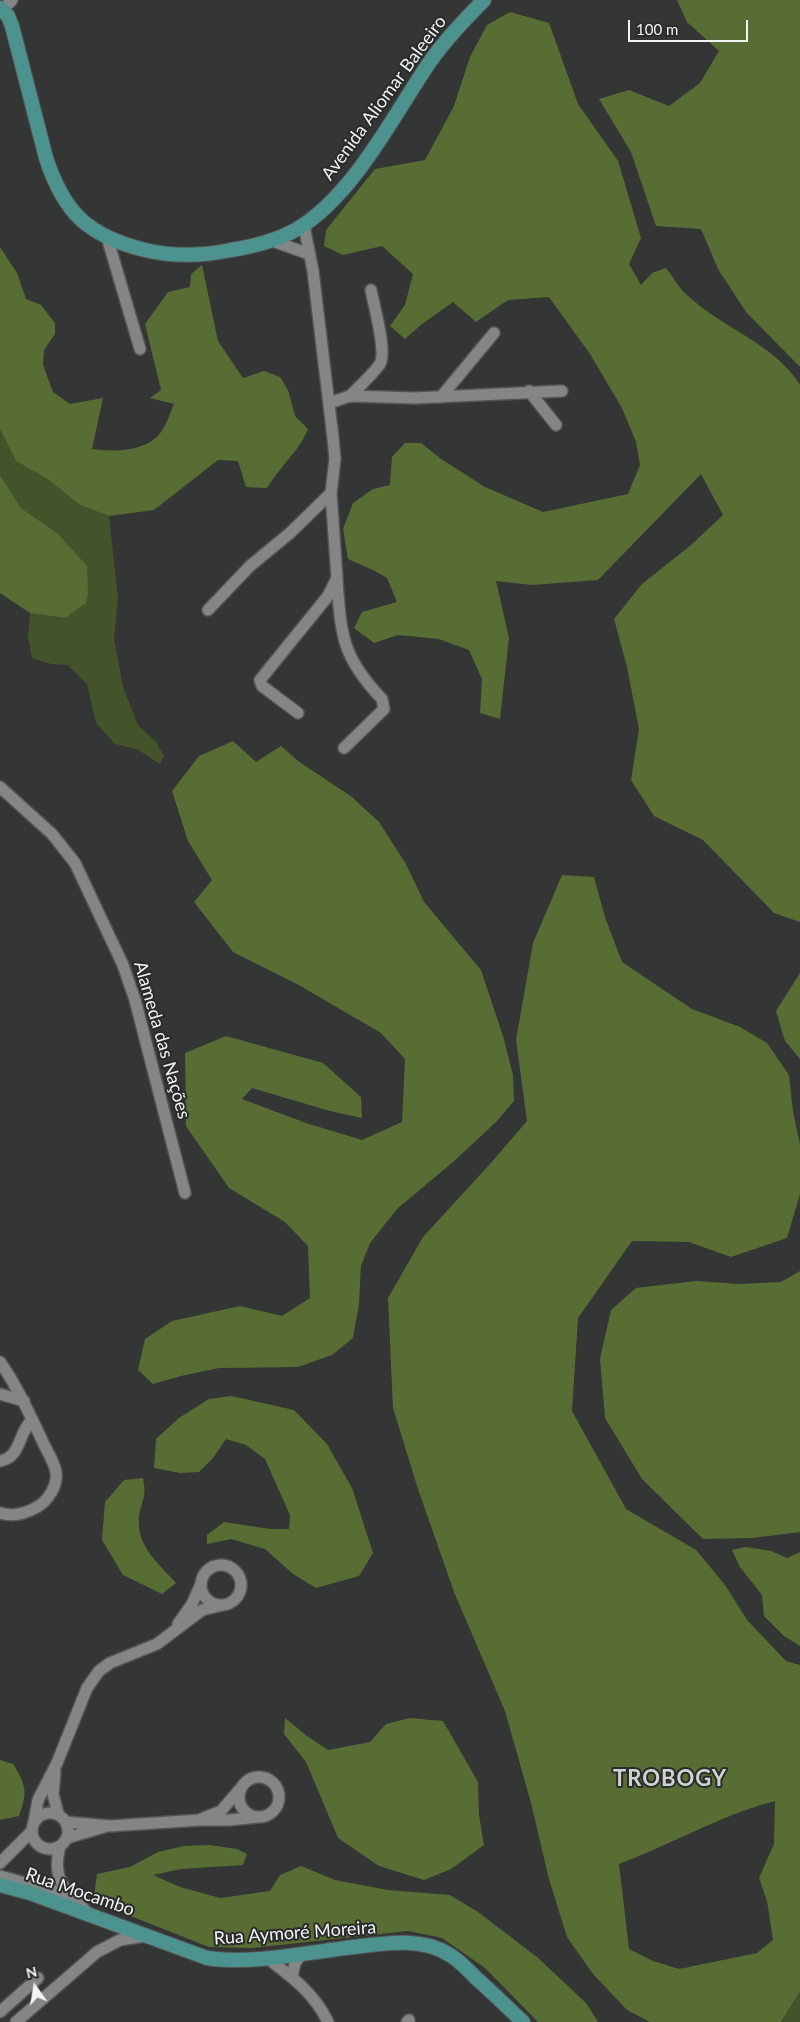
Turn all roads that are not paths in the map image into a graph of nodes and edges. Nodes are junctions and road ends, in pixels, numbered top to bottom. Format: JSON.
{"nodes":[{"id":1,"x":484,"y":0,"type":"edge"},
{"id":2,"x":5,"y":6,"type":"edge"},
{"id":3,"x":306,"y":224,"type":"junction"},
{"id":4,"x":107,"y":237,"type":"junction"},
{"id":5,"x":270,"y":240,"type":"junction"},
{"id":6,"x":309,"y":254,"type":"junction"},
{"id":7,"x":371,"y":290,"type":"dead end"},
{"id":8,"x":494,"y":333,"type":"dead end"},
{"id":9,"x":140,"y":349,"type":"dead end"},
{"id":10,"x":529,"y":391,"type":"junction"},
{"id":11,"x":562,"y":391,"type":"dead end"},
{"id":12,"x":350,"y":396,"type":"junction"},
{"id":13,"x":441,"y":397,"type":"junction"},
{"id":14,"x":329,"y":402,"type":"junction"},
{"id":15,"x":556,"y":425,"type":"dead end"},
{"id":16,"x":331,"y":493,"type":"junction"},
{"id":17,"x":337,"y":578,"type":"junction"},
{"id":18,"x":208,"y":610,"type":"dead end"},
{"id":19,"x":298,"y":714,"type":"dead end"},
{"id":20,"x":344,"y":748,"type":"dead end"},
{"id":21,"x":0,"y":787,"type":"edge"},
{"id":22,"x":185,"y":1193,"type":"dead end"},
{"id":23,"x":0,"y":1362,"type":"edge"},
{"id":24,"x":0,"y":1394,"type":"edge"},
{"id":25,"x":24,"y":1401,"type":"junction"},
{"id":26,"x":32,"y":1420,"type":"junction"},
{"id":27,"x":0,"y":1461,"type":"edge"},
{"id":28,"x":0,"y":1513,"type":"edge"},
{"id":29,"x":202,"y":1582,"type":"junction"},
{"id":30,"x":227,"y":1604,"type":"junction"},
{"id":31,"x":171,"y":1633,"type":"junction"},
{"id":32,"x":57,"y":1763,"type":"junction"},
{"id":33,"x":240,"y":1789,"type":"junction"},
{"id":34,"x":259,"y":1817,"type":"junction"},
{"id":35,"x":62,"y":1818,"type":"junction"},
{"id":36,"x":200,"y":1820,"type":"junction"},
{"id":37,"x":110,"y":1826,"type":"junction"},
{"id":38,"x":32,"y":1827,"type":"junction"},
{"id":39,"x":64,"y":1842,"type":"junction"},
{"id":40,"x":0,"y":1863,"type":"edge"},
{"id":41,"x":0,"y":1876,"type":"edge"},
{"id":42,"x":0,"y":1886,"type":"edge"},
{"id":43,"x":69,"y":1895,"type":"junction"},
{"id":44,"x":89,"y":1914,"type":"junction"},
{"id":45,"x":147,"y":1935,"type":"junction"},
{"id":46,"x":296,"y":1957,"type":"junction"},
{"id":47,"x":267,"y":1958,"type":"junction"},
{"id":48,"x":292,"y":1977,"type":"junction"},
{"id":49,"x":38,"y":1978,"type":"dead end"},
{"id":50,"x":0,"y":2012,"type":"edge"},
{"id":51,"x":16,"y":2022,"type":"edge"},
{"id":52,"x":328,"y":2022,"type":"edge"},
{"id":53,"x":523,"y":2022,"type":"edge"}],
"edges":[{"from":1,"to":3,"type":"main road","name":"Avenida Aliomar Baleeiro"},
{"from":2,"to":4,"type":"main road","name":"Avenida Aliomar Baleeiro"},
{"from":3,"to":5,"type":"main road","name":"Avenida Aliomar Baleeiro"},
{"from":3,"to":6,"type":"street"},
{"from":4,"to":5,"type":"main road","name":"Avenida Aliomar Baleeiro"},
{"from":4,"to":9,"type":"street"},
{"from":5,"to":6,"type":"street"},
{"from":6,"to":14,"type":"street"},
{"from":7,"to":12,"type":"street"},
{"from":8,"to":13,"type":"street"},
{"from":10,"to":11,"type":"street"},
{"from":10,"to":13,"type":"street"},
{"from":10,"to":15,"type":"street"},
{"from":12,"to":13,"type":"street"},
{"from":12,"to":14,"type":"street"},
{"from":14,"to":16,"type":"street"},
{"from":16,"to":17,"type":"street"},
{"from":16,"to":18,"type":"street"},
{"from":17,"to":19,"type":"street"},
{"from":17,"to":20,"type":"street"},
{"from":21,"to":22,"type":"street","name":"Alameda das Nações"},
{"from":23,"to":25,"type":"street"},
{"from":24,"to":25,"type":"street"},
{"from":25,"to":26,"type":"street"},
{"from":26,"to":27,"type":"street"},
{"from":26,"to":28,"type":"street"},
{"from":29,"to":30,"type":"street"},
{"from":29,"to":30,"type":"street"},
{"from":29,"to":31,"type":"street"},
{"from":30,"to":31,"type":"street"},
{"from":31,"to":32,"type":"street"},
{"from":32,"to":35,"type":"street"},
{"from":32,"to":38,"type":"street"},
{"from":33,"to":34,"type":"street"},
{"from":33,"to":34,"type":"street"},
{"from":33,"to":36,"type":"street"},
{"from":34,"to":36,"type":"street"},
{"from":35,"to":37,"type":"street"},
{"from":35,"to":38,"type":"street"},
{"from":35,"to":39,"type":"street"},
{"from":36,"to":37,"type":"street"},
{"from":37,"to":39,"type":"street"},
{"from":38,"to":39,"type":"street"},
{"from":38,"to":40,"type":"street"},
{"from":39,"to":43,"type":"street"},
{"from":41,"to":43,"type":"street"},
{"from":42,"to":44,"type":"main road","name":"Rua Mocambo"},
{"from":43,"to":44,"type":"street"},
{"from":44,"to":45,"type":"main road","name":"Rua Mocambo"},
{"from":45,"to":47,"type":"main road","name":"Rua Aymoré Moreira"},
{"from":45,"to":51,"type":"street"},
{"from":46,"to":47,"type":"main road","name":"Rua Aymoré Moreira"},
{"from":46,"to":48,"type":"street"},
{"from":46,"to":53,"type":"main road","name":"Rua Aymoré Moreira"},
{"from":47,"to":48,"type":"street"},
{"from":48,"to":52,"type":"street"},
{"from":49,"to":50,"type":"street"}]}
